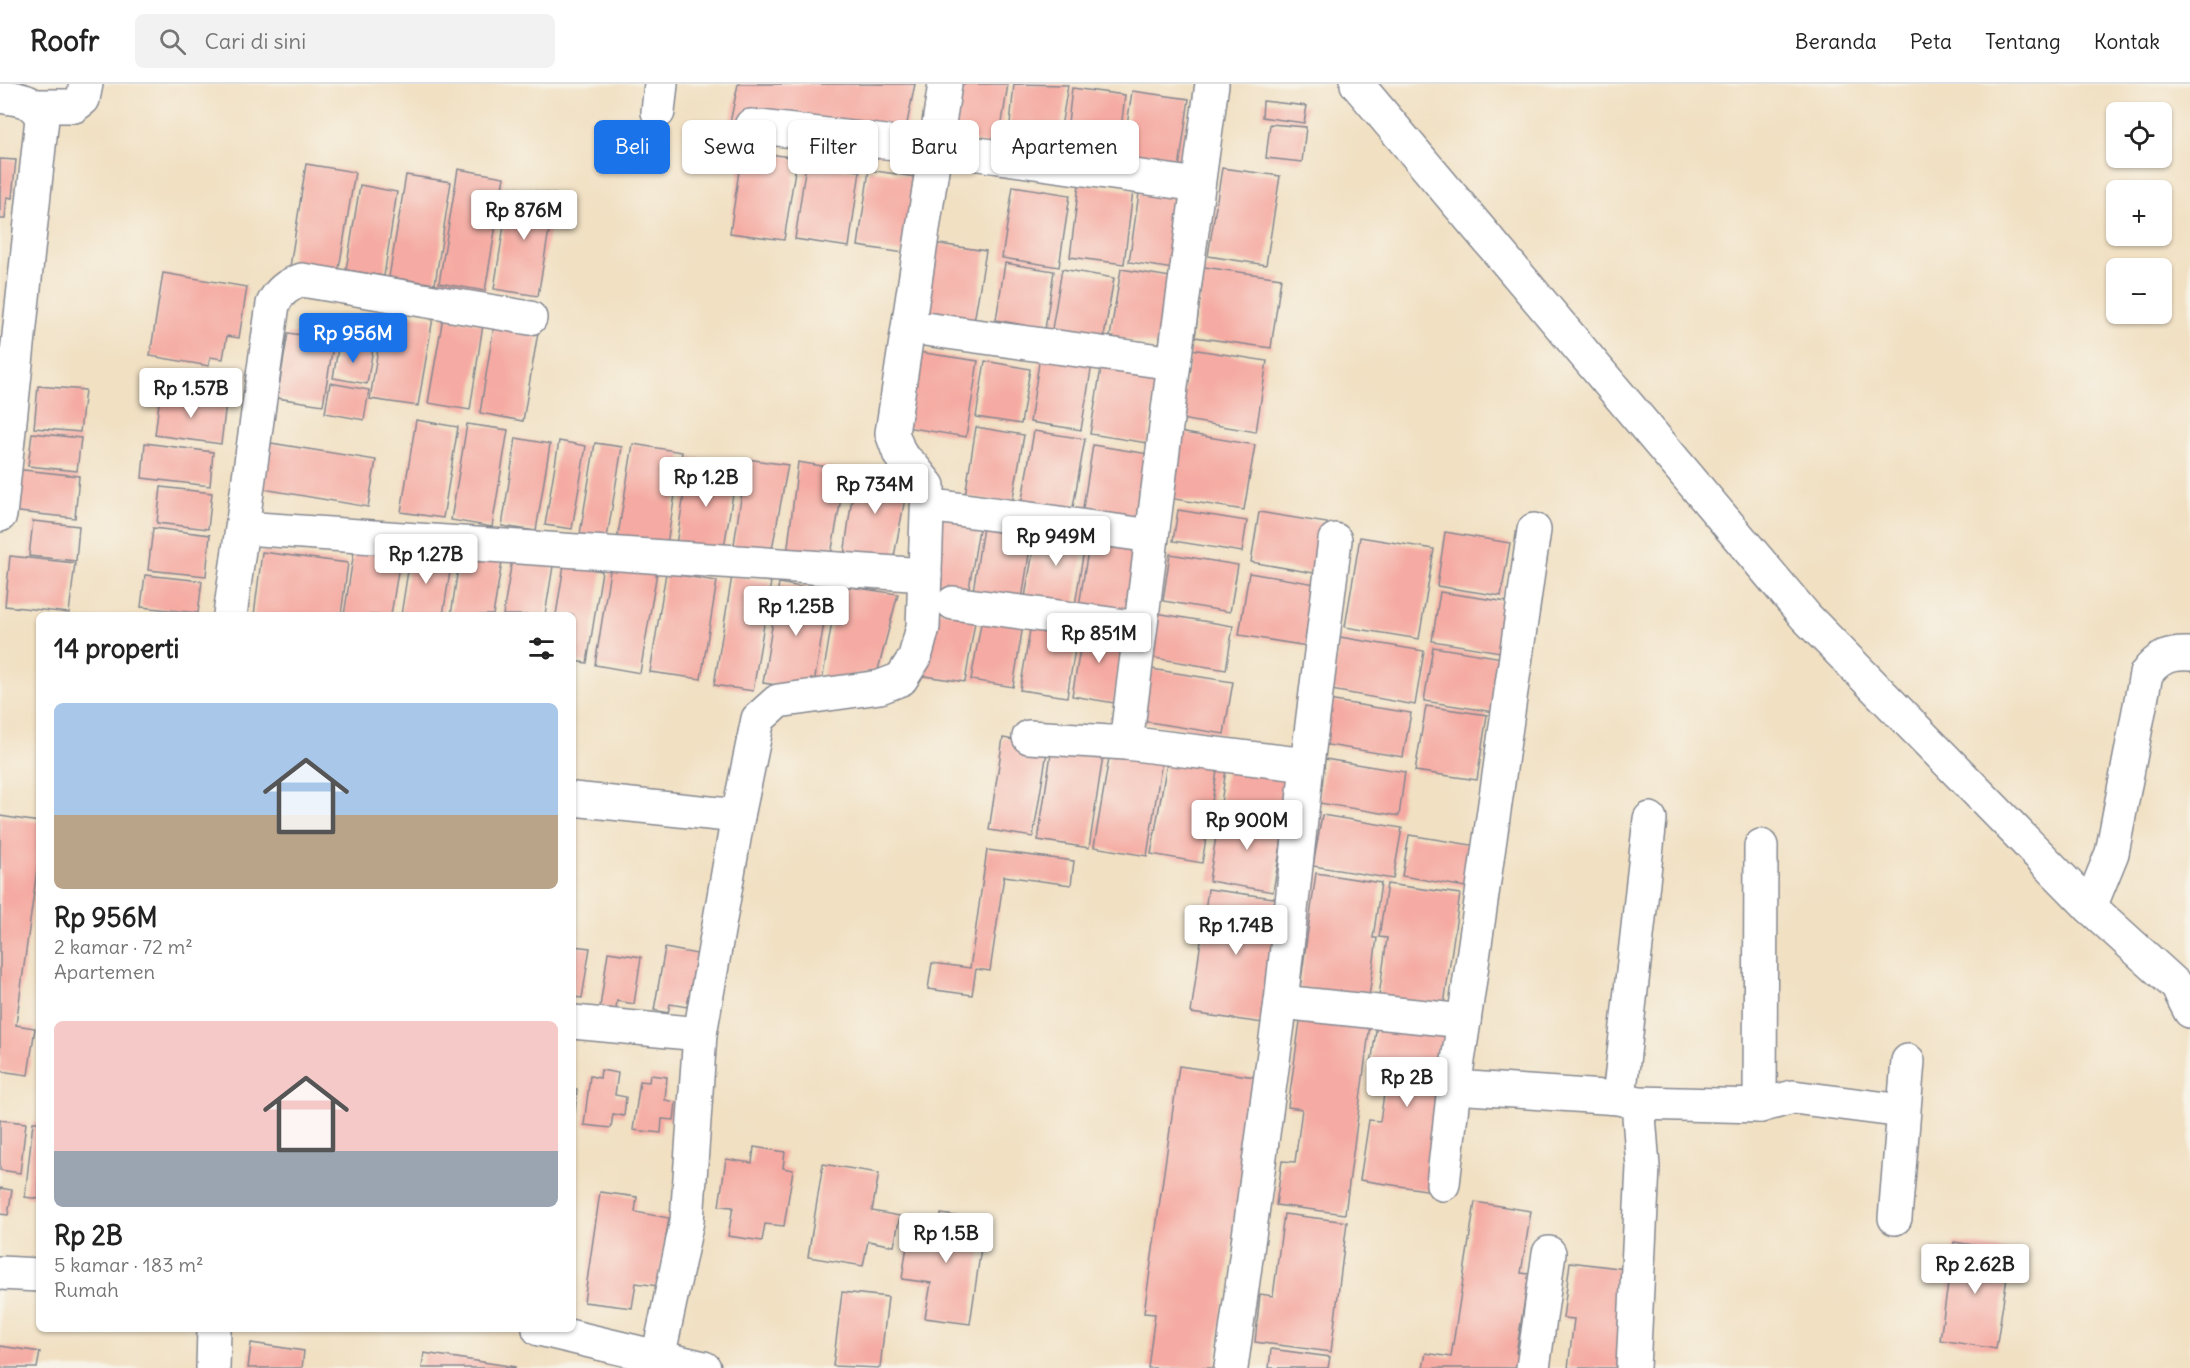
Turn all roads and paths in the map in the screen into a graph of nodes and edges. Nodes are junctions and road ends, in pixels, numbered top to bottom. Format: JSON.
{"nodes":[{"id":1,"x":86,"y":84,"type":"edge"},
{"id":2,"x":945,"y":84,"type":"edge"},
{"id":3,"x":1212,"y":84,"type":"edge"},
{"id":4,"x":1357,"y":84,"type":"edge"},
{"id":5,"x":0,"y":96,"type":"edge"},
{"id":6,"x":36,"y":106,"type":"junction"},
{"id":7,"x":940,"y":120,"type":"edge"},
{"id":8,"x":776,"y":129,"type":"edge"},
{"id":9,"x":890,"y":143,"type":"edge"},
{"id":10,"x":979,"y":154,"type":"edge"},
{"id":11,"x":932,"y":174,"type":"edge"},
{"id":12,"x":1198,"y":185,"type":"junction"},
{"id":13,"x":14,"y":250,"type":"edge"},
{"id":14,"x":530,"y":318,"type":"dead end"},
{"id":15,"x":910,"y":327,"type":"junction"},
{"id":16,"x":1174,"y":363,"type":"junction"},
{"id":17,"x":1,"y":503,"type":"edge"},
{"id":18,"x":928,"y":505,"type":"junction"},
{"id":19,"x":243,"y":528,"type":"junction"},
{"id":20,"x":1534,"y":530,"type":"dead end"},
{"id":21,"x":1152,"y":536,"type":"junction"},
{"id":22,"x":1335,"y":540,"type":"dead end"},
{"id":23,"x":925,"y":575,"type":"junction"},
{"id":24,"x":953,"y":603,"type":"dead end"},
{"id":25,"x":230,"y":612,"type":"edge"},
{"id":26,"x":1140,"y":628,"type":"junction"},
{"id":27,"x":2190,"y":654,"type":"edge"},
{"id":28,"x":1029,"y":737,"type":"dead end"},
{"id":29,"x":1126,"y":743,"type":"junction"},
{"id":30,"x":1307,"y":765,"type":"junction"},
{"id":31,"x":576,"y":799,"type":"edge"},
{"id":32,"x":738,"y":816,"type":"junction"},
{"id":33,"x":1650,"y":819,"type":"dead end"},
{"id":34,"x":1761,"y":846,"type":"dead end"},
{"id":35,"x":2090,"y":907,"type":"junction"},
{"id":36,"x":1281,"y":1002,"type":"junction"},
{"id":37,"x":2190,"y":1011,"type":"edge"},
{"id":38,"x":1464,"y":1021,"type":"junction"},
{"id":39,"x":576,"y":1022,"type":"edge"},
{"id":40,"x":700,"y":1034,"type":"junction"},
{"id":41,"x":1908,"y":1061,"type":"dead end"},
{"id":42,"x":1454,"y":1087,"type":"junction"},
{"id":43,"x":1629,"y":1100,"type":"junction"},
{"id":44,"x":1760,"y":1106,"type":"junction"},
{"id":45,"x":1903,"y":1111,"type":"junction"},
{"id":46,"x":1443,"y":1184,"type":"dead end"},
{"id":47,"x":1894,"y":1218,"type":"dead end"},
{"id":48,"x":1549,"y":1253,"type":"dead end"},
{"id":49,"x":0,"y":1273,"type":"edge"},
{"id":50,"x":36,"y":1275,"type":"edge"},
{"id":51,"x":214,"y":1332,"type":"edge"},
{"id":52,"x":550,"y":1332,"type":"edge"},
{"id":53,"x":658,"y":1358,"type":"junction"},
{"id":54,"x":213,"y":1368,"type":"edge"},
{"id":55,"x":700,"y":1368,"type":"edge"},
{"id":56,"x":1231,"y":1368,"type":"edge"},
{"id":57,"x":1533,"y":1368,"type":"edge"},
{"id":58,"x":1632,"y":1368,"type":"edge"}],
"edges":[{"from":1,"to":6,"type":"street"},
{"from":2,"to":7,"type":"street"},
{"from":3,"to":12,"type":"street"},
{"from":4,"to":35,"type":"street"},
{"from":5,"to":6,"type":"street"},
{"from":6,"to":13,"type":"street"},
{"from":8,"to":9,"type":"street"},
{"from":10,"to":12,"type":"street"},
{"from":11,"to":15,"type":"street"},
{"from":12,"to":16,"type":"street"},
{"from":13,"to":17,"type":"street"},
{"from":14,"to":19,"type":"street"},
{"from":15,"to":16,"type":"street"},
{"from":15,"to":18,"type":"street"},
{"from":16,"to":21,"type":"street"},
{"from":18,"to":21,"type":"street"},
{"from":18,"to":23,"type":"street"},
{"from":19,"to":23,"type":"street"},
{"from":19,"to":25,"type":"street"},
{"from":20,"to":38,"type":"street"},
{"from":21,"to":26,"type":"street"},
{"from":22,"to":30,"type":"street"},
{"from":23,"to":32,"type":"street"},
{"from":24,"to":26,"type":"street"},
{"from":26,"to":29,"type":"street"},
{"from":27,"to":35,"type":"street"},
{"from":28,"to":29,"type":"street"},
{"from":29,"to":30,"type":"street"},
{"from":30,"to":36,"type":"street"},
{"from":31,"to":32,"type":"street"},
{"from":32,"to":40,"type":"street"},
{"from":33,"to":43,"type":"street"},
{"from":34,"to":44,"type":"street"},
{"from":35,"to":37,"type":"street"},
{"from":36,"to":38,"type":"street"},
{"from":36,"to":56,"type":"street"},
{"from":38,"to":42,"type":"street"},
{"from":39,"to":40,"type":"street"},
{"from":40,"to":53,"type":"street"},
{"from":41,"to":45,"type":"street"},
{"from":42,"to":43,"type":"street"},
{"from":42,"to":46,"type":"street"},
{"from":43,"to":44,"type":"street"},
{"from":43,"to":58,"type":"street"},
{"from":44,"to":45,"type":"street"},
{"from":45,"to":47,"type":"street"},
{"from":48,"to":57,"type":"street"},
{"from":49,"to":50,"type":"street"},
{"from":51,"to":54,"type":"street"},
{"from":52,"to":53,"type":"street"},
{"from":53,"to":55,"type":"street"}]}
